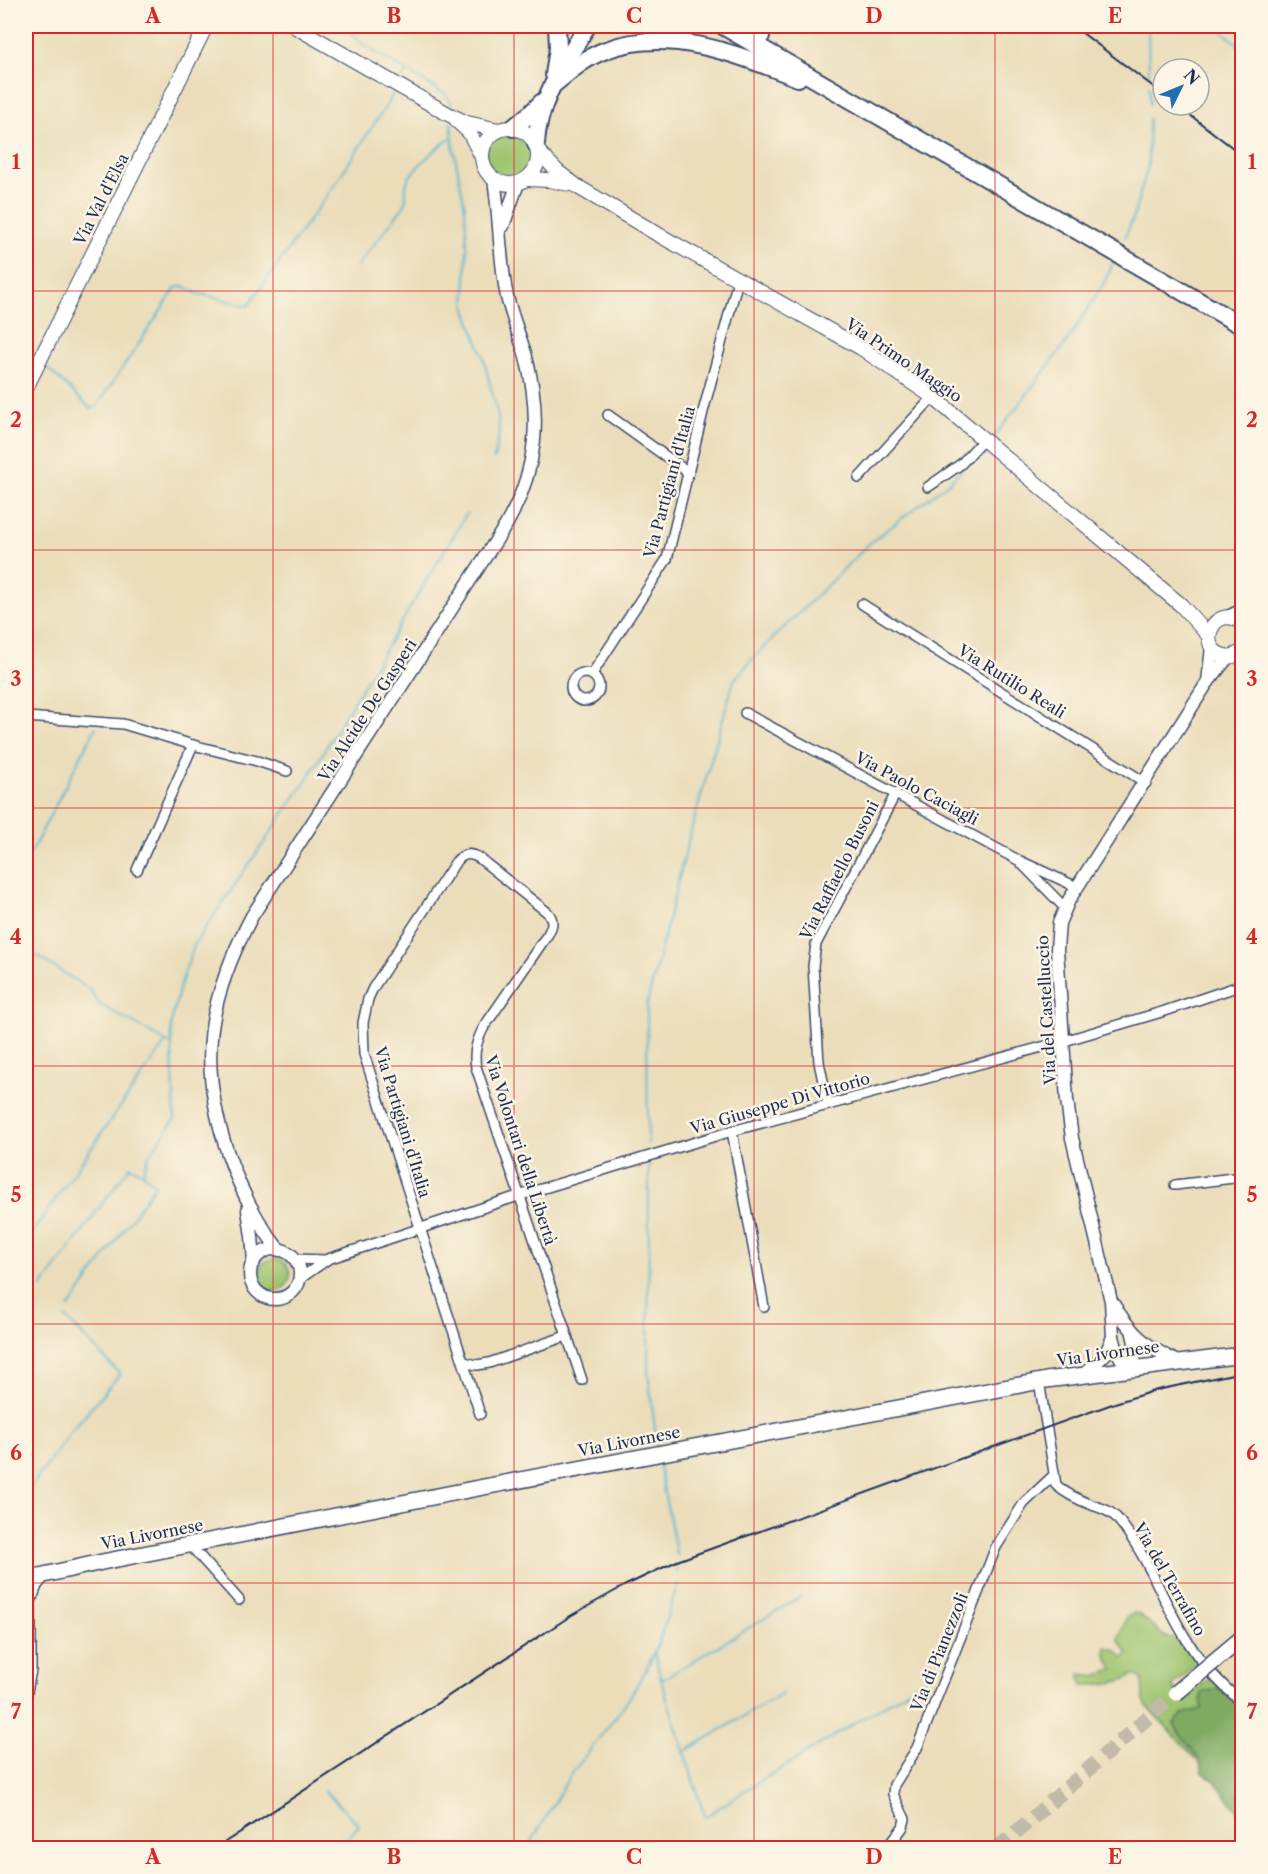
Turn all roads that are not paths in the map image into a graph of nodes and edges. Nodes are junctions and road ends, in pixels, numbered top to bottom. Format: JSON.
{"nodes":[{"id":1,"x":206,"y":26,"type":"edge"},
{"id":2,"x":211,"y":26,"type":"edge"},
{"id":3,"x":294,"y":26,"type":"edge"},
{"id":4,"x":556,"y":26,"type":"edge"},
{"id":5,"x":587,"y":26,"type":"edge"},
{"id":6,"x":723,"y":26,"type":"edge"},
{"id":7,"x":742,"y":26,"type":"edge"},
{"id":8,"x":755,"y":31,"type":"edge"},
{"id":9,"x":199,"y":39,"type":"junction"},
{"id":10,"x":549,"y":92,"type":"junction"},
{"id":11,"x":851,"y":99,"type":"junction"},
{"id":12,"x":448,"y":114,"type":"junction"},
{"id":13,"x":506,"y":129,"type":"junction"},
{"id":14,"x":537,"y":148,"type":"junction"},
{"id":15,"x":482,"y":157,"type":"junction"},
{"id":16,"x":494,"y":179,"type":"junction"},
{"id":17,"x":522,"y":181,"type":"junction"},
{"id":18,"x":578,"y":187,"type":"junction"},
{"id":19,"x":501,"y":232,"type":"junction"},
{"id":20,"x":738,"y":280,"type":"junction"},
{"id":21,"x":1242,"y":316,"type":"edge"},
{"id":22,"x":1242,"y":326,"type":"edge"},
{"id":23,"x":26,"y":388,"type":"edge"},
{"id":24,"x":933,"y":397,"type":"junction"},
{"id":25,"x":608,"y":415,"type":"dead end"},
{"id":26,"x":984,"y":439,"type":"junction"},
{"id":27,"x":689,"y":473,"type":"junction"},
{"id":28,"x":859,"y":478,"type":"dead end"},
{"id":29,"x":928,"y":487,"type":"dead end"},
{"id":30,"x":862,"y":604,"type":"dead end"},
{"id":31,"x":1181,"y":604,"type":"junction"},
{"id":32,"x":1242,"y":609,"type":"edge"},
{"id":33,"x":1222,"y":619,"type":"junction"},
{"id":34,"x":1242,"y":623,"type":"edge"},
{"id":35,"x":1210,"y":642,"type":"junction"},
{"id":36,"x":1237,"y":656,"type":"edge"},
{"id":37,"x":592,"y":675,"type":"dead end"},
{"id":38,"x":1208,"y":683,"type":"junction"},
{"id":39,"x":745,"y":713,"type":"dead end"},
{"id":40,"x":26,"y":717,"type":"edge"},
{"id":41,"x":193,"y":745,"type":"junction"},
{"id":42,"x":287,"y":771,"type":"dead end"},
{"id":43,"x":1146,"y":783,"type":"junction"},
{"id":44,"x":896,"y":793,"type":"junction"},
{"id":45,"x":1018,"y":860,"type":"junction"},
{"id":46,"x":137,"y":870,"type":"dead end"},
{"id":47,"x":1077,"y":887,"type":"junction"},
{"id":48,"x":1065,"y":908,"type":"junction"},
{"id":49,"x":547,"y":912,"type":"joint"},
{"id":50,"x":1242,"y":985,"type":"edge"},
{"id":51,"x":1064,"y":1041,"type":"junction"},
{"id":52,"x":828,"y":1105,"type":"junction"},
{"id":53,"x":732,"y":1131,"type":"junction"},
{"id":54,"x":1242,"y":1177,"type":"edge"},
{"id":55,"x":1175,"y":1185,"type":"dead end"},
{"id":56,"x":519,"y":1196,"type":"junction"},
{"id":57,"x":246,"y":1200,"type":"junction"},
{"id":58,"x":421,"y":1229,"type":"junction"},
{"id":59,"x":279,"y":1250,"type":"junction"},
{"id":60,"x":294,"y":1259,"type":"junction"},
{"id":61,"x":328,"y":1259,"type":"junction"},
{"id":62,"x":254,"y":1262,"type":"junction"},
{"id":63,"x":298,"y":1280,"type":"junction"},
{"id":64,"x":1111,"y":1301,"type":"junction"},
{"id":65,"x":764,"y":1307,"type":"dead end"},
{"id":66,"x":1134,"y":1334,"type":"junction"},
{"id":67,"x":566,"y":1336,"type":"junction"},
{"id":68,"x":1113,"y":1337,"type":"junction"},
{"id":69,"x":1242,"y":1355,"type":"edge"},
{"id":70,"x":464,"y":1362,"type":"junction"},
{"id":71,"x":1178,"y":1362,"type":"junction"},
{"id":72,"x":1127,"y":1369,"type":"junction"},
{"id":73,"x":1086,"y":1373,"type":"junction"},
{"id":74,"x":582,"y":1380,"type":"dead end"},
{"id":75,"x":1039,"y":1381,"type":"junction"},
{"id":76,"x":480,"y":1414,"type":"dead end"},
{"id":77,"x":1054,"y":1475,"type":"junction"},
{"id":78,"x":190,"y":1545,"type":"junction"},
{"id":79,"x":47,"y":1574,"type":"junction"},
{"id":80,"x":26,"y":1579,"type":"edge"},
{"id":81,"x":26,"y":1589,"type":"edge"},
{"id":82,"x":239,"y":1600,"type":"dead end"},
{"id":83,"x":31,"y":1601,"type":"junction"},
{"id":84,"x":28,"y":1631,"type":"edge"},
{"id":85,"x":1242,"y":1638,"type":"edge"},
{"id":86,"x":1176,"y":1693,"type":"tunnel mouth"},
{"id":87,"x":26,"y":1697,"type":"edge"},
{"id":88,"x":1242,"y":1702,"type":"edge"},
{"id":89,"x":889,"y":1848,"type":"edge"}],
"edges":[{"from":1,"to":9,"type":"main road","name":"Via Val d'Elsa"},
{"from":2,"to":9,"type":"main road"},
{"from":3,"to":12,"type":"main road"},
{"from":4,"to":10,"type":"highway"},
{"from":5,"to":10,"type":"highway"},
{"from":6,"to":11,"type":"highway"},
{"from":7,"to":8,"type":"highway"},
{"from":8,"to":21,"type":"highway"},
{"from":9,"to":23,"type":"main road","name":"Via Val d'Elsa"},
{"from":10,"to":11,"type":"highway"},
{"from":10,"to":13,"type":"highway"},
{"from":10,"to":14,"type":"highway"},
{"from":11,"to":22,"type":"highway"},
{"from":12,"to":13,"type":"main road"},
{"from":12,"to":15,"type":"main road"},
{"from":13,"to":14,"type":"main road"},
{"from":13,"to":15,"type":"main road"},
{"from":14,"to":17,"type":"main road"},
{"from":14,"to":18,"type":"main road","name":"Via Primo Maggio"},
{"from":15,"to":16,"type":"main road"},
{"from":16,"to":17,"type":"main road"},
{"from":16,"to":19,"type":"street","name":"Via Alcide De Gasperi"},
{"from":17,"to":18,"type":"main road","name":"Via Primo Maggio"},
{"from":17,"to":19,"type":"street","name":"Via Alcide De Gasperi"},
{"from":18,"to":20,"type":"main road","name":"Via Primo Maggio"},
{"from":19,"to":57,"type":"street","name":"Via Alcide De Gasperi"},
{"from":20,"to":24,"type":"main road","name":"Via Primo Maggio"},
{"from":20,"to":27,"type":"street","name":"Via Partigiani d'Italia"},
{"from":24,"to":26,"type":"main road","name":"Via Primo Maggio"},
{"from":24,"to":28,"type":"street"},
{"from":25,"to":27,"type":"street"},
{"from":26,"to":29,"type":"street"},
{"from":26,"to":31,"type":"main road","name":"Via Primo Maggio"},
{"from":27,"to":37,"type":"street","name":"Via Partigiani d'Italia"},
{"from":30,"to":43,"type":"street","name":"Via Rutilio Reali"},
{"from":31,"to":33,"type":"main road","name":"Via Primo Maggio"},
{"from":31,"to":35,"type":"main road","name":"Via Primo Maggio"},
{"from":32,"to":33,"type":"street"},
{"from":33,"to":34,"type":"main road","name":"Via Primo Maggio"},
{"from":33,"to":35,"type":"main road"},
{"from":35,"to":36,"type":"main road","name":"Via Primo Maggio"},
{"from":35,"to":38,"type":"street"},
{"from":36,"to":38,"type":"street","name":"Via del Castelluccio"},
{"from":38,"to":43,"type":"street","name":"Via del Castelluccio"},
{"from":39,"to":44,"type":"street","name":"Via Paolo Caciagli"},
{"from":40,"to":41,"type":"street"},
{"from":41,"to":42,"type":"street"},
{"from":41,"to":46,"type":"street"},
{"from":43,"to":47,"type":"street","name":"Via del Castelluccio"},
{"from":44,"to":45,"type":"street","name":"Via Paolo Caciagli"},
{"from":44,"to":52,"type":"street","name":"Via Raffaello Busoni"},
{"from":45,"to":47,"type":"street","name":"Via Paolo Caciagli"},
{"from":45,"to":48,"type":"street"},
{"from":47,"to":48,"type":"street","name":"Via del Castelluccio"},
{"from":48,"to":51,"type":"street","name":"Via del Castelluccio"},
{"from":49,"to":56,"type":"street","name":"Via Volontari della Libertà"},
{"from":49,"to":58,"type":"street","name":"Via Partigiani d'Italia"},
{"from":50,"to":51,"type":"street","name":"Via Giuseppe Di Vittorio"},
{"from":51,"to":52,"type":"street","name":"Via Giuseppe Di Vittorio"},
{"from":51,"to":64,"type":"street","name":"Via del Castelluccio"},
{"from":52,"to":53,"type":"street","name":"Via Giuseppe Di Vittorio"},
{"from":53,"to":56,"type":"street","name":"Via Giuseppe Di Vittorio"},
{"from":53,"to":65,"type":"street"},
{"from":54,"to":55,"type":"street"},
{"from":56,"to":58,"type":"street","name":"Via Giuseppe Di Vittorio"},
{"from":56,"to":67,"type":"street","name":"Via Volontari della Libertà"},
{"from":57,"to":59,"type":"street","name":"Via Alcide De Gasperi"},
{"from":57,"to":62,"type":"street","name":"Via Alcide De Gasperi"},
{"from":58,"to":61,"type":"street","name":"Via Giuseppe Di Vittorio"},
{"from":58,"to":70,"type":"street","name":"Via Partigiani d'Italia"},
{"from":59,"to":60,"type":"street"},
{"from":59,"to":62,"type":"street"},
{"from":60,"to":61,"type":"street","name":"Via Giuseppe Di Vittorio"},
{"from":60,"to":63,"type":"street"},
{"from":61,"to":63,"type":"street","name":"Via Giuseppe Di Vittorio"},
{"from":62,"to":63,"type":"street"},
{"from":64,"to":66,"type":"street","name":"Via del Castelluccio"},
{"from":64,"to":68,"type":"street","name":"Via del Castelluccio"},
{"from":66,"to":71,"type":"street","name":"Via del Castelluccio"},
{"from":66,"to":72,"type":"street"},
{"from":67,"to":70,"type":"street"},
{"from":67,"to":74,"type":"street","name":"Via Volontari della Libertà"},
{"from":68,"to":72,"type":"street","name":"Via del Castelluccio"},
{"from":68,"to":73,"type":"street"},
{"from":69,"to":71,"type":"main road","name":"Via Livornese"},
{"from":70,"to":76,"type":"street","name":"Via Partigiani d'Italia"},
{"from":71,"to":72,"type":"main road","name":"Via Livornese"},
{"from":72,"to":73,"type":"main road","name":"Via Livornese"},
{"from":73,"to":75,"type":"main road","name":"Via Livornese"},
{"from":75,"to":77,"type":"street"},
{"from":75,"to":78,"type":"main road","name":"Via Livornese"},
{"from":77,"to":88,"type":"street","name":"Via del Terrafino"},
{"from":77,"to":89,"type":"street","name":"Via di Pianezzoli"},
{"from":78,"to":79,"type":"main road","name":"Via Livornese"},
{"from":78,"to":82,"type":"street"},
{"from":79,"to":80,"type":"main road","name":"Via Livornese"},
{"from":79,"to":83,"type":"street"},
{"from":81,"to":83,"type":"street"},
{"from":83,"to":84,"type":"street"},
{"from":84,"to":87,"type":"street"},
{"from":85,"to":86,"type":"main road","bridge":true}]}
